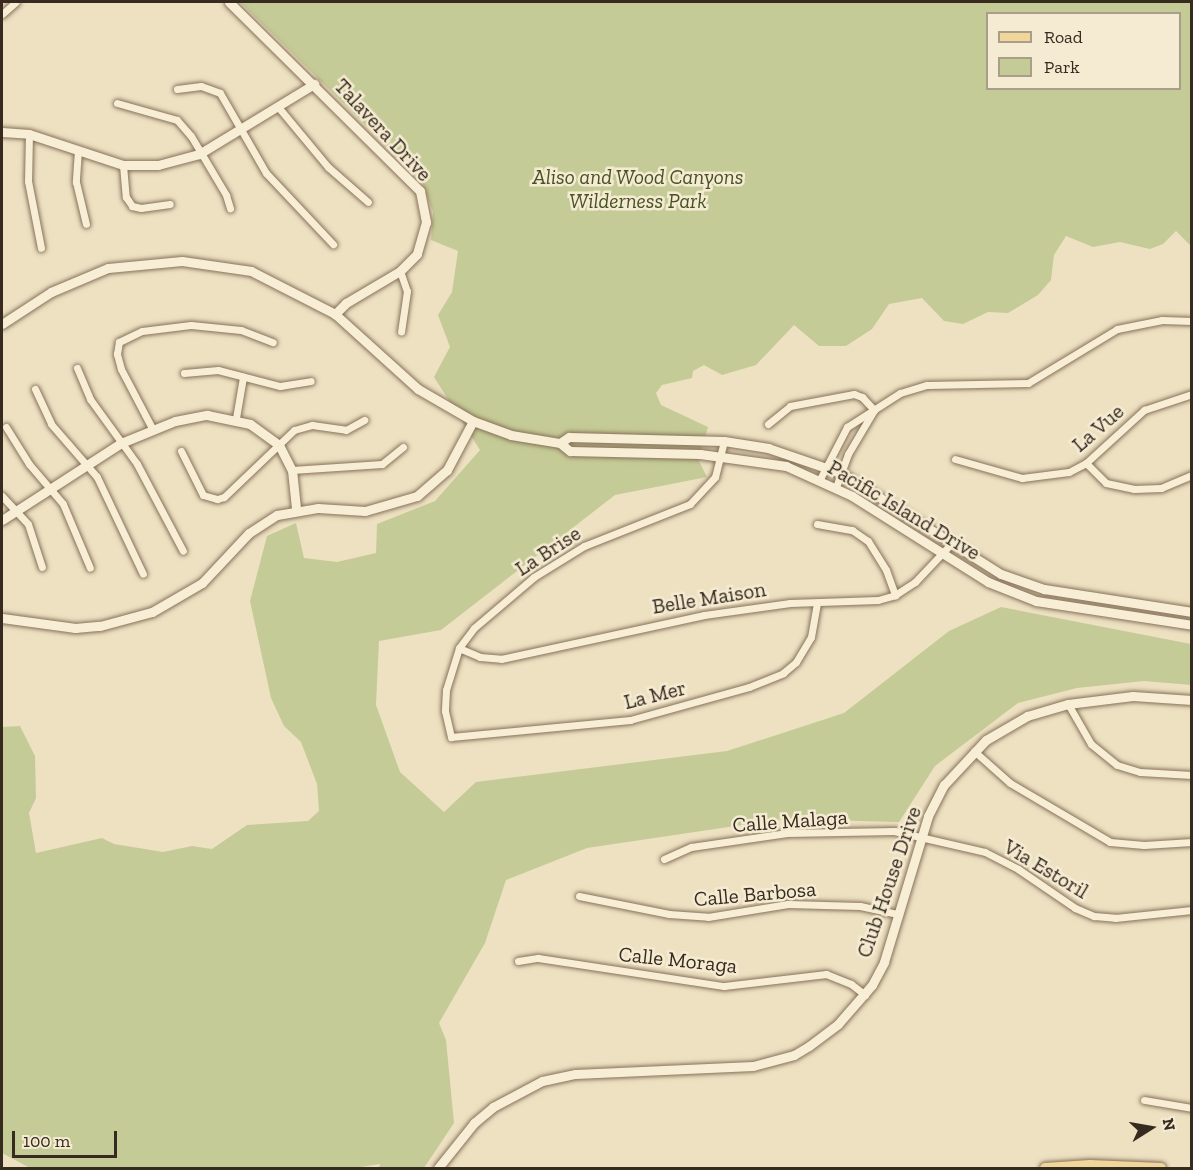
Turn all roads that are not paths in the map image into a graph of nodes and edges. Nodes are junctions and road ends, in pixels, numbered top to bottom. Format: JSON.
{"nodes":[{"id":1,"x":16,"y":2,"type":"edge"},
{"id":2,"x":229,"y":2,"type":"edge"},
{"id":3,"x":2,"y":14,"type":"edge"},
{"id":4,"x":314,"y":84,"type":"junction"},
{"id":5,"x":177,"y":89,"type":"dead end"},
{"id":6,"x":117,"y":103,"type":"dead end"},
{"id":7,"x":279,"y":108,"type":"junction"},
{"id":8,"x":2,"y":132,"type":"edge"},
{"id":9,"x":240,"y":132,"type":"junction"},
{"id":10,"x":29,"y":134,"type":"junction"},
{"id":11,"x":78,"y":150,"type":"junction"},
{"id":12,"x":199,"y":154,"type":"junction"},
{"id":13,"x":123,"y":165,"type":"junction"},
{"id":14,"x":368,"y":202,"type":"dead end"},
{"id":15,"x":170,"y":204,"type":"dead end"},
{"id":16,"x":230,"y":208,"type":"dead end"},
{"id":17,"x":86,"y":224,"type":"dead end"},
{"id":18,"x":333,"y":244,"type":"dead end"},
{"id":19,"x":41,"y":248,"type":"dead end"},
{"id":20,"x":400,"y":271,"type":"junction"},
{"id":21,"x":335,"y":314,"type":"junction"},
{"id":22,"x":1191,"y":321,"type":"edge"},
{"id":23,"x":2,"y":324,"type":"edge"},
{"id":24,"x":401,"y":332,"type":"dead end"},
{"id":25,"x":273,"y":342,"type":"dead end"},
{"id":26,"x":77,"y":368,"type":"dead end"},
{"id":27,"x":184,"y":373,"type":"dead end"},
{"id":28,"x":243,"y":376,"type":"junction"},
{"id":29,"x":312,"y":381,"type":"dead end"},
{"id":30,"x":35,"y":389,"type":"dead end"},
{"id":31,"x":1191,"y":394,"type":"edge"},
{"id":32,"x":874,"y":410,"type":"junction"},
{"id":33,"x":236,"y":418,"type":"junction"},
{"id":34,"x":364,"y":420,"type":"dead end"},
{"id":35,"x":473,"y":422,"type":"junction"},
{"id":36,"x":768,"y":424,"type":"dead end"},
{"id":37,"x":6,"y":427,"type":"dead end"},
{"id":38,"x":153,"y":430,"type":"junction"},
{"id":39,"x":724,"y":441,"type":"junction"},
{"id":40,"x":121,"y":443,"type":"junction"},
{"id":41,"x":560,"y":443,"type":"junction"},
{"id":42,"x":279,"y":445,"type":"junction"},
{"id":43,"x":403,"y":447,"type":"dead end"},
{"id":44,"x":181,"y":451,"type":"dead end"},
{"id":45,"x":722,"y":456,"type":"junction"},
{"id":46,"x":955,"y":459,"type":"dead end"},
{"id":47,"x":87,"y":463,"type":"junction"},
{"id":48,"x":1086,"y":463,"type":"junction"},
{"id":49,"x":827,"y":467,"type":"junction"},
{"id":50,"x":292,"y":470,"type":"junction"},
{"id":51,"x":841,"y":473,"type":"junction"},
{"id":52,"x":1191,"y":475,"type":"edge"},
{"id":53,"x":820,"y":479,"type":"junction"},
{"id":54,"x":51,"y":486,"type":"junction"},
{"id":55,"x":836,"y":487,"type":"junction"},
{"id":56,"x":2,"y":496,"type":"edge"},
{"id":57,"x":17,"y":509,"type":"junction"},
{"id":58,"x":296,"y":509,"type":"junction"},
{"id":59,"x":2,"y":520,"type":"edge"},
{"id":60,"x":817,"y":524,"type":"dead end"},
{"id":61,"x":950,"y":545,"type":"junction"},
{"id":62,"x":183,"y":550,"type":"dead end"},
{"id":63,"x":942,"y":555,"type":"junction"},
{"id":64,"x":42,"y":567,"type":"dead end"},
{"id":65,"x":90,"y":568,"type":"dead end"},
{"id":66,"x":143,"y":574,"type":"dead end"},
{"id":67,"x":895,"y":595,"type":"junction"},
{"id":68,"x":817,"y":603,"type":"junction"},
{"id":69,"x":1191,"y":612,"type":"edge"},
{"id":70,"x":2,"y":618,"type":"edge"},
{"id":71,"x":1191,"y":625,"type":"edge"},
{"id":72,"x":459,"y":648,"type":"junction"},
{"id":73,"x":1191,"y":700,"type":"edge"},
{"id":74,"x":1068,"y":704,"type":"junction"},
{"id":75,"x":451,"y":737,"type":"joint"},
{"id":76,"x":974,"y":751,"type":"junction"},
{"id":77,"x":1191,"y":775,"type":"edge"},
{"id":78,"x":921,"y":836,"type":"junction"},
{"id":79,"x":1191,"y":842,"type":"edge"},
{"id":80,"x":664,"y":859,"type":"dead end"},
{"id":81,"x":579,"y":896,"type":"dead end"},
{"id":82,"x":1191,"y":910,"type":"edge"},
{"id":83,"x":898,"y":914,"type":"junction"},
{"id":84,"x":518,"y":961,"type":"dead end"},
{"id":85,"x":865,"y":995,"type":"junction"},
{"id":86,"x":1144,"y":1100,"type":"dead end"},
{"id":87,"x":1191,"y":1107,"type":"edge"},
{"id":88,"x":438,"y":1168,"type":"edge"},
{"id":89,"x":1045,"y":1168,"type":"edge"},
{"id":90,"x":1060,"y":1168,"type":"edge"},
{"id":91,"x":1161,"y":1168,"type":"edge"}],
"edges":[{"from":1,"to":3,"type":"street"},
{"from":2,"to":4,"type":"street","name":"Talavera Drive"},
{"from":4,"to":7,"type":"street"},
{"from":4,"to":20,"type":"street","name":"Talavera Drive"},
{"from":5,"to":9,"type":"street"},
{"from":6,"to":12,"type":"street"},
{"from":7,"to":9,"type":"street"},
{"from":7,"to":14,"type":"street"},
{"from":8,"to":10,"type":"street"},
{"from":9,"to":12,"type":"street"},
{"from":9,"to":18,"type":"street"},
{"from":10,"to":11,"type":"street"},
{"from":10,"to":19,"type":"street"},
{"from":11,"to":13,"type":"street"},
{"from":11,"to":17,"type":"street"},
{"from":12,"to":13,"type":"street"},
{"from":12,"to":16,"type":"street"},
{"from":13,"to":15,"type":"street"},
{"from":20,"to":21,"type":"street","name":"Talavera Drive"},
{"from":20,"to":24,"type":"street"},
{"from":21,"to":23,"type":"street","name":"Pacific Island Drive"},
{"from":21,"to":35,"type":"street","name":"Pacific Island Drive"},
{"from":22,"to":32,"type":"street"},
{"from":25,"to":38,"type":"street"},
{"from":26,"to":40,"type":"street"},
{"from":27,"to":28,"type":"street"},
{"from":28,"to":29,"type":"street"},
{"from":28,"to":33,"type":"street"},
{"from":30,"to":47,"type":"street"},
{"from":31,"to":48,"type":"street","name":"La Vue"},
{"from":32,"to":36,"type":"street"},
{"from":32,"to":49,"type":"street"},
{"from":32,"to":51,"type":"street"},
{"from":33,"to":38,"type":"street"},
{"from":33,"to":42,"type":"street"},
{"from":34,"to":42,"type":"street"},
{"from":35,"to":41,"type":"street","name":"Pacific Island Drive"},
{"from":35,"to":58,"type":"street"},
{"from":37,"to":54,"type":"street"},
{"from":38,"to":40,"type":"street"},
{"from":39,"to":41,"type":"street","name":"Pacific Island Drive"},
{"from":39,"to":45,"type":"street","name":"La Brise"},
{"from":39,"to":49,"type":"street","name":"Pacific Island Drive"},
{"from":40,"to":47,"type":"street"},
{"from":40,"to":62,"type":"street"},
{"from":41,"to":45,"type":"street","name":"Pacific Island Drive"},
{"from":42,"to":44,"type":"street"},
{"from":42,"to":50,"type":"street"},
{"from":43,"to":50,"type":"street"},
{"from":45,"to":53,"type":"street","name":"Pacific Island Drive"},
{"from":45,"to":72,"type":"street","name":"La Brise"},
{"from":46,"to":48,"type":"street","name":"La Vue"},
{"from":47,"to":54,"type":"street"},
{"from":47,"to":66,"type":"street"},
{"from":48,"to":52,"type":"street"},
{"from":49,"to":51,"type":"street","name":"Pacific Island Drive"},
{"from":49,"to":53,"type":"street"},
{"from":50,"to":58,"type":"street"},
{"from":51,"to":55,"type":"street"},
{"from":51,"to":61,"type":"street","name":"Pacific Island Drive"},
{"from":53,"to":55,"type":"street","name":"Pacific Island Drive"},
{"from":54,"to":57,"type":"street"},
{"from":54,"to":65,"type":"street"},
{"from":55,"to":63,"type":"street","name":"Pacific Island Drive"},
{"from":56,"to":57,"type":"street"},
{"from":57,"to":59,"type":"street"},
{"from":57,"to":64,"type":"street"},
{"from":58,"to":70,"type":"street"},
{"from":60,"to":67,"type":"street"},
{"from":61,"to":63,"type":"street","name":"Belle Maison"},
{"from":61,"to":69,"type":"street","name":"Pacific Island Drive"},
{"from":63,"to":67,"type":"street","name":"Belle Maison"},
{"from":63,"to":71,"type":"street","name":"Pacific Island Drive"},
{"from":67,"to":68,"type":"street","name":"Belle Maison"},
{"from":68,"to":72,"type":"street","name":"Belle Maison"},
{"from":68,"to":75,"type":"street","name":"La Mer"},
{"from":72,"to":75,"type":"street","name":"La Brise"},
{"from":73,"to":74,"type":"street","name":"Club House Drive"},
{"from":74,"to":76,"type":"street","name":"Club House Drive"},
{"from":74,"to":77,"type":"street"},
{"from":76,"to":78,"type":"street","name":"Club House Drive"},
{"from":76,"to":79,"type":"street"},
{"from":78,"to":80,"type":"street","name":"Calle Malaga"},
{"from":78,"to":82,"type":"street","name":"Via Estoril"},
{"from":78,"to":83,"type":"street","name":"Club House Drive"},
{"from":81,"to":83,"type":"street","name":"Calle Barbosa"},
{"from":83,"to":85,"type":"street","name":"Club House Drive"},
{"from":84,"to":85,"type":"street","name":"Calle Moraga"},
{"from":85,"to":88,"type":"street","name":"Club House Drive"},
{"from":86,"to":87,"type":"street"},
{"from":89,"to":90,"type":"main road"},
{"from":90,"to":91,"type":"main road"}]}
